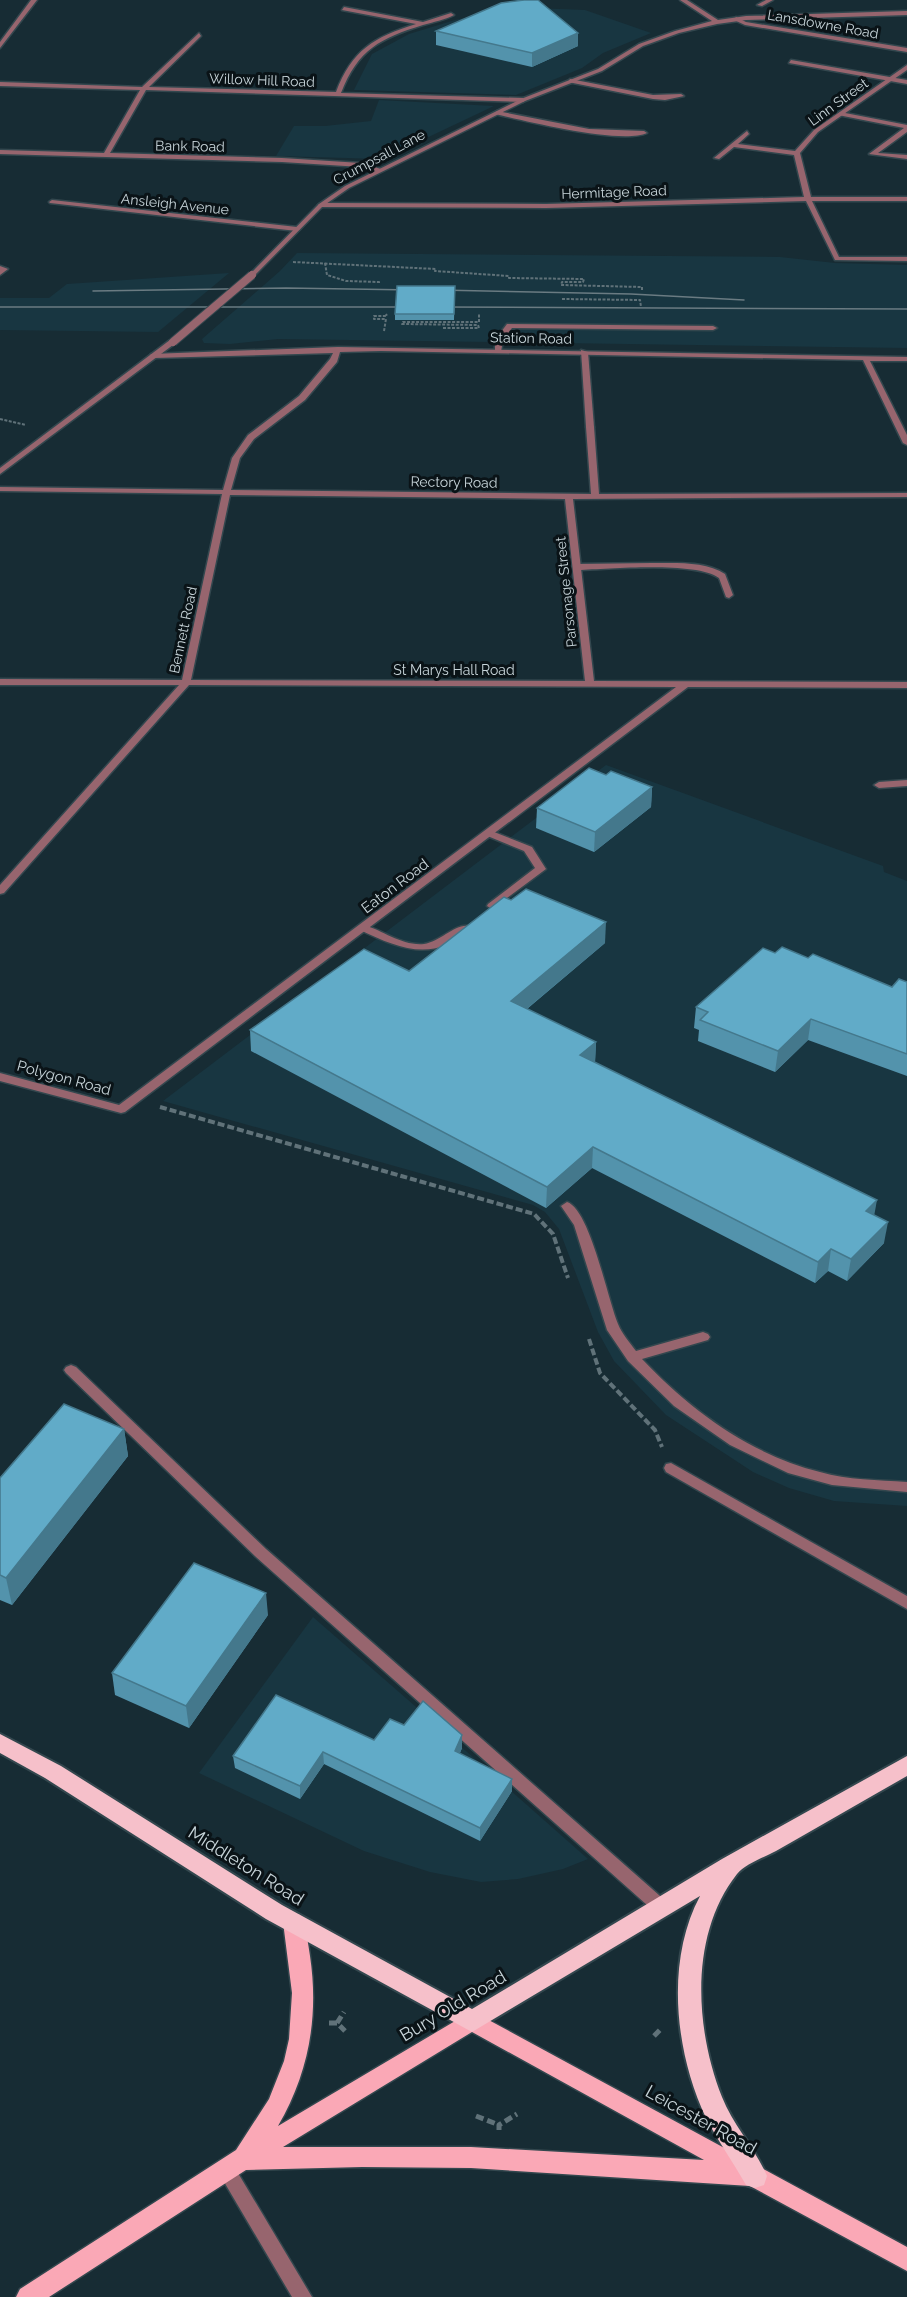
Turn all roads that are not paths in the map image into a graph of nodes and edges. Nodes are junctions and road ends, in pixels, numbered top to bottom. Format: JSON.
{"nodes":[{"id":1,"x":34,"y":0,"type":"edge"},
{"id":2,"x":683,"y":0,"type":"edge"},
{"id":3,"x":770,"y":0,"type":"edge"},
{"id":4,"x":760,"y":5,"type":"dead end"},
{"id":5,"x":344,"y":9,"type":"dead end"},
{"id":6,"x":907,"y":14,"type":"edge"},
{"id":7,"x":451,"y":15,"type":"dead end"},
{"id":8,"x":736,"y":19,"type":"junction"},
{"id":9,"x":717,"y":22,"type":"junction"},
{"id":10,"x":423,"y":23,"type":"junction"},
{"id":11,"x":199,"y":35,"type":"dead end"},
{"id":12,"x":0,"y":46,"type":"edge"},
{"id":13,"x":907,"y":50,"type":"edge"},
{"id":14,"x":791,"y":62,"type":"dead end"},
{"id":15,"x":907,"y":67,"type":"edge"},
{"id":16,"x":890,"y":79,"type":"junction"},
{"id":17,"x":570,"y":81,"type":"junction"},
{"id":18,"x":907,"y":82,"type":"edge"},
{"id":19,"x":0,"y":84,"type":"edge"},
{"id":20,"x":144,"y":88,"type":"junction"},
{"id":21,"x":338,"y":94,"type":"junction"},
{"id":22,"x":681,"y":96,"type":"dead end"},
{"id":23,"x":523,"y":100,"type":"junction"},
{"id":24,"x":497,"y":113,"type":"junction"},
{"id":25,"x":840,"y":114,"type":"junction"},
{"id":26,"x":907,"y":128,"type":"edge"},
{"id":27,"x":644,"y":133,"type":"dead end"},
{"id":28,"x":747,"y":133,"type":"dead end"},
{"id":29,"x":734,"y":145,"type":"junction"},
{"id":30,"x":0,"y":152,"type":"edge"},
{"id":31,"x":797,"y":153,"type":"junction"},
{"id":32,"x":105,"y":156,"type":"junction"},
{"id":33,"x":907,"y":157,"type":"edge"},
{"id":34,"x":717,"y":158,"type":"dead end"},
{"id":35,"x":379,"y":170,"type":"junction"},
{"id":36,"x":808,"y":199,"type":"junction"},
{"id":37,"x":907,"y":199,"type":"edge"},
{"id":38,"x":52,"y":202,"type":"dead end"},
{"id":39,"x":321,"y":205,"type":"junction"},
{"id":40,"x":297,"y":229,"type":"junction"},
{"id":41,"x":907,"y":259,"type":"edge"},
{"id":42,"x":712,"y":328,"type":"dead end"},
{"id":43,"x":338,"y":349,"type":"junction"},
{"id":44,"x":498,"y":350,"type":"junction"},
{"id":45,"x":584,"y":352,"type":"junction"},
{"id":46,"x":154,"y":356,"type":"junction"},
{"id":47,"x":866,"y":359,"type":"junction"},
{"id":48,"x":907,"y":359,"type":"edge"},
{"id":49,"x":904,"y":433,"type":"edge"},
{"id":50,"x":907,"y":443,"type":"edge"},
{"id":51,"x":0,"y":471,"type":"edge"},
{"id":52,"x":0,"y":489,"type":"edge"},
{"id":53,"x":226,"y":493,"type":"junction"},
{"id":54,"x":907,"y":495,"type":"edge"},
{"id":55,"x":569,"y":496,"type":"junction"},
{"id":56,"x":595,"y":497,"type":"junction"},
{"id":57,"x":578,"y":567,"type":"junction"},
{"id":58,"x":729,"y":595,"type":"dead end"},
{"id":59,"x":0,"y":682,"type":"edge"},
{"id":60,"x":186,"y":683,"type":"junction"},
{"id":61,"x":590,"y":684,"type":"junction"},
{"id":62,"x":685,"y":685,"type":"junction"},
{"id":63,"x":907,"y":685,"type":"edge"},
{"id":64,"x":907,"y":783,"type":"edge"},
{"id":65,"x":879,"y":785,"type":"dead end"},
{"id":66,"x":489,"y":833,"type":"junction"},
{"id":67,"x":0,"y":891,"type":"edge"},
{"id":68,"x":364,"y":928,"type":"junction"},
{"id":69,"x":0,"y":1077,"type":"edge"},
{"id":70,"x":121,"y":1109,"type":"joint"},
{"id":71,"x":567,"y":1206,"type":"dead end"},
{"id":72,"x":703,"y":1337,"type":"dead end"},
{"id":73,"x":633,"y":1357,"type":"junction"},
{"id":74,"x":71,"y":1370,"type":"dead end"},
{"id":75,"x":671,"y":1468,"type":"road end"},
{"id":76,"x":907,"y":1487,"type":"edge"},
{"id":77,"x":907,"y":1603,"type":"edge"},
{"id":78,"x":0,"y":1743,"type":"edge"},
{"id":79,"x":907,"y":1765,"type":"edge"},
{"id":80,"x":730,"y":1866,"type":"junction"},
{"id":81,"x":662,"y":1908,"type":"junction"},
{"id":82,"x":293,"y":1922,"type":"junction"},
{"id":83,"x":472,"y":2021,"type":"junction"},
{"id":84,"x":234,"y":2164,"type":"junction"},
{"id":85,"x":755,"y":2176,"type":"junction"},
{"id":86,"x":907,"y":2260,"type":"edge"},
{"id":87,"x":28,"y":2297,"type":"edge"},
{"id":88,"x":303,"y":2297,"type":"edge"}],
"edges":[{"from":1,"to":12,"type":"street"},
{"from":2,"to":9,"type":"street"},
{"from":3,"to":4,"type":"street"},
{"from":5,"to":10,"type":"street"},
{"from":6,"to":8,"type":"street","name":"Crumpsall Lane"},
{"from":7,"to":10,"type":"street"},
{"from":8,"to":9,"type":"street","name":"Crumpsall Lane"},
{"from":8,"to":13,"type":"street","name":"Lansdowne Road"},
{"from":9,"to":17,"type":"street","name":"Crumpsall Lane"},
{"from":10,"to":21,"type":"street"},
{"from":11,"to":20,"type":"street"},
{"from":14,"to":16,"type":"street"},
{"from":15,"to":16,"type":"street","name":"Linn Street"},
{"from":16,"to":18,"type":"street"},
{"from":16,"to":25,"type":"street","name":"Linn Street"},
{"from":17,"to":22,"type":"street"},
{"from":17,"to":23,"type":"street","name":"Crumpsall Lane"},
{"from":19,"to":20,"type":"street","name":"Willow Hill Road"},
{"from":20,"to":21,"type":"street","name":"Willow Hill Road"},
{"from":20,"to":32,"type":"street"},
{"from":21,"to":23,"type":"street","name":"Willow Hill Road"},
{"from":23,"to":24,"type":"street","name":"Crumpsall Lane"},
{"from":24,"to":27,"type":"street"},
{"from":24,"to":35,"type":"street","name":"Crumpsall Lane"},
{"from":25,"to":26,"type":"street"},
{"from":25,"to":31,"type":"street","name":"Linn Street"},
{"from":26,"to":33,"type":"street"},
{"from":28,"to":29,"type":"street"},
{"from":29,"to":31,"type":"street"},
{"from":29,"to":34,"type":"street"},
{"from":30,"to":32,"type":"street","name":"Bank Road"},
{"from":31,"to":36,"type":"street"},
{"from":32,"to":35,"type":"street","name":"Bank Road"},
{"from":35,"to":39,"type":"street","name":"Crumpsall Lane"},
{"from":36,"to":37,"type":"street","name":"Hermitage Road"},
{"from":36,"to":39,"type":"street","name":"Hermitage Road"},
{"from":36,"to":41,"type":"street"},
{"from":38,"to":40,"type":"street","name":"Ansleigh Avenue"},
{"from":39,"to":40,"type":"street","name":"Crumpsall Lane"},
{"from":40,"to":46,"type":"street","name":"Crumpsall Lane","bridge":true},
{"from":42,"to":44,"type":"street"},
{"from":43,"to":44,"type":"street","name":"Station Road"},
{"from":43,"to":46,"type":"street","name":"Station Road"},
{"from":43,"to":53,"type":"street","name":"Bennett Road"},
{"from":44,"to":45,"type":"street","name":"Station Road"},
{"from":45,"to":47,"type":"street","name":"Station Road"},
{"from":45,"to":56,"type":"street"},
{"from":46,"to":51,"type":"street","name":"Crumpsall Lane"},
{"from":47,"to":48,"type":"street","name":"Station Road"},
{"from":47,"to":49,"type":"street"},
{"from":49,"to":50,"type":"street"},
{"from":52,"to":53,"type":"street","name":"Rectory Road"},
{"from":53,"to":55,"type":"street","name":"Rectory Road"},
{"from":53,"to":60,"type":"street","name":"Bennett Road"},
{"from":54,"to":56,"type":"street","name":"Rectory Road"},
{"from":55,"to":56,"type":"street","name":"Rectory Road"},
{"from":55,"to":57,"type":"street","name":"Parsonage Street"},
{"from":57,"to":58,"type":"street"},
{"from":57,"to":61,"type":"street","name":"Parsonage Street"},
{"from":59,"to":60,"type":"street","name":"St Marys Hall Road"},
{"from":60,"to":61,"type":"street","name":"St Marys Hall Road"},
{"from":60,"to":67,"type":"street","name":"Bennett Road"},
{"from":61,"to":62,"type":"street","name":"St Marys Hall Road"},
{"from":62,"to":63,"type":"street","name":"St Marys Hall Road"},
{"from":62,"to":66,"type":"street","name":"Eaton Road"},
{"from":64,"to":65,"type":"street"},
{"from":66,"to":68,"type":"street","name":"Eaton Road"},
{"from":66,"to":68,"type":"street"},
{"from":68,"to":70,"type":"street","name":"Eaton Road"},
{"from":69,"to":70,"type":"street","name":"Polygon Road"},
{"from":71,"to":73,"type":"street"},
{"from":72,"to":73,"type":"street"},
{"from":73,"to":76,"type":"street"},
{"from":74,"to":81,"type":"street"},
{"from":75,"to":77,"type":"street"},
{"from":78,"to":82,"type":"highway","name":"Middleton Road"},
{"from":79,"to":80,"type":"highway","name":"Bury Old Road"},
{"from":80,"to":81,"type":"highway","name":"Bury Old Road"},
{"from":80,"to":85,"type":"highway"},
{"from":81,"to":83,"type":"highway","name":"Bury Old Road"},
{"from":82,"to":83,"type":"highway","name":"Middleton Road"},
{"from":82,"to":84,"type":"main road"},
{"from":83,"to":84,"type":"main road","name":"Bury Old Road"},
{"from":83,"to":85,"type":"main road","name":"Leicester Road"},
{"from":84,"to":85,"type":"main road"},
{"from":84,"to":87,"type":"main road","name":"Bury Old Road"},
{"from":84,"to":88,"type":"street"},
{"from":85,"to":86,"type":"main road","name":"Leicester Road"}]}
